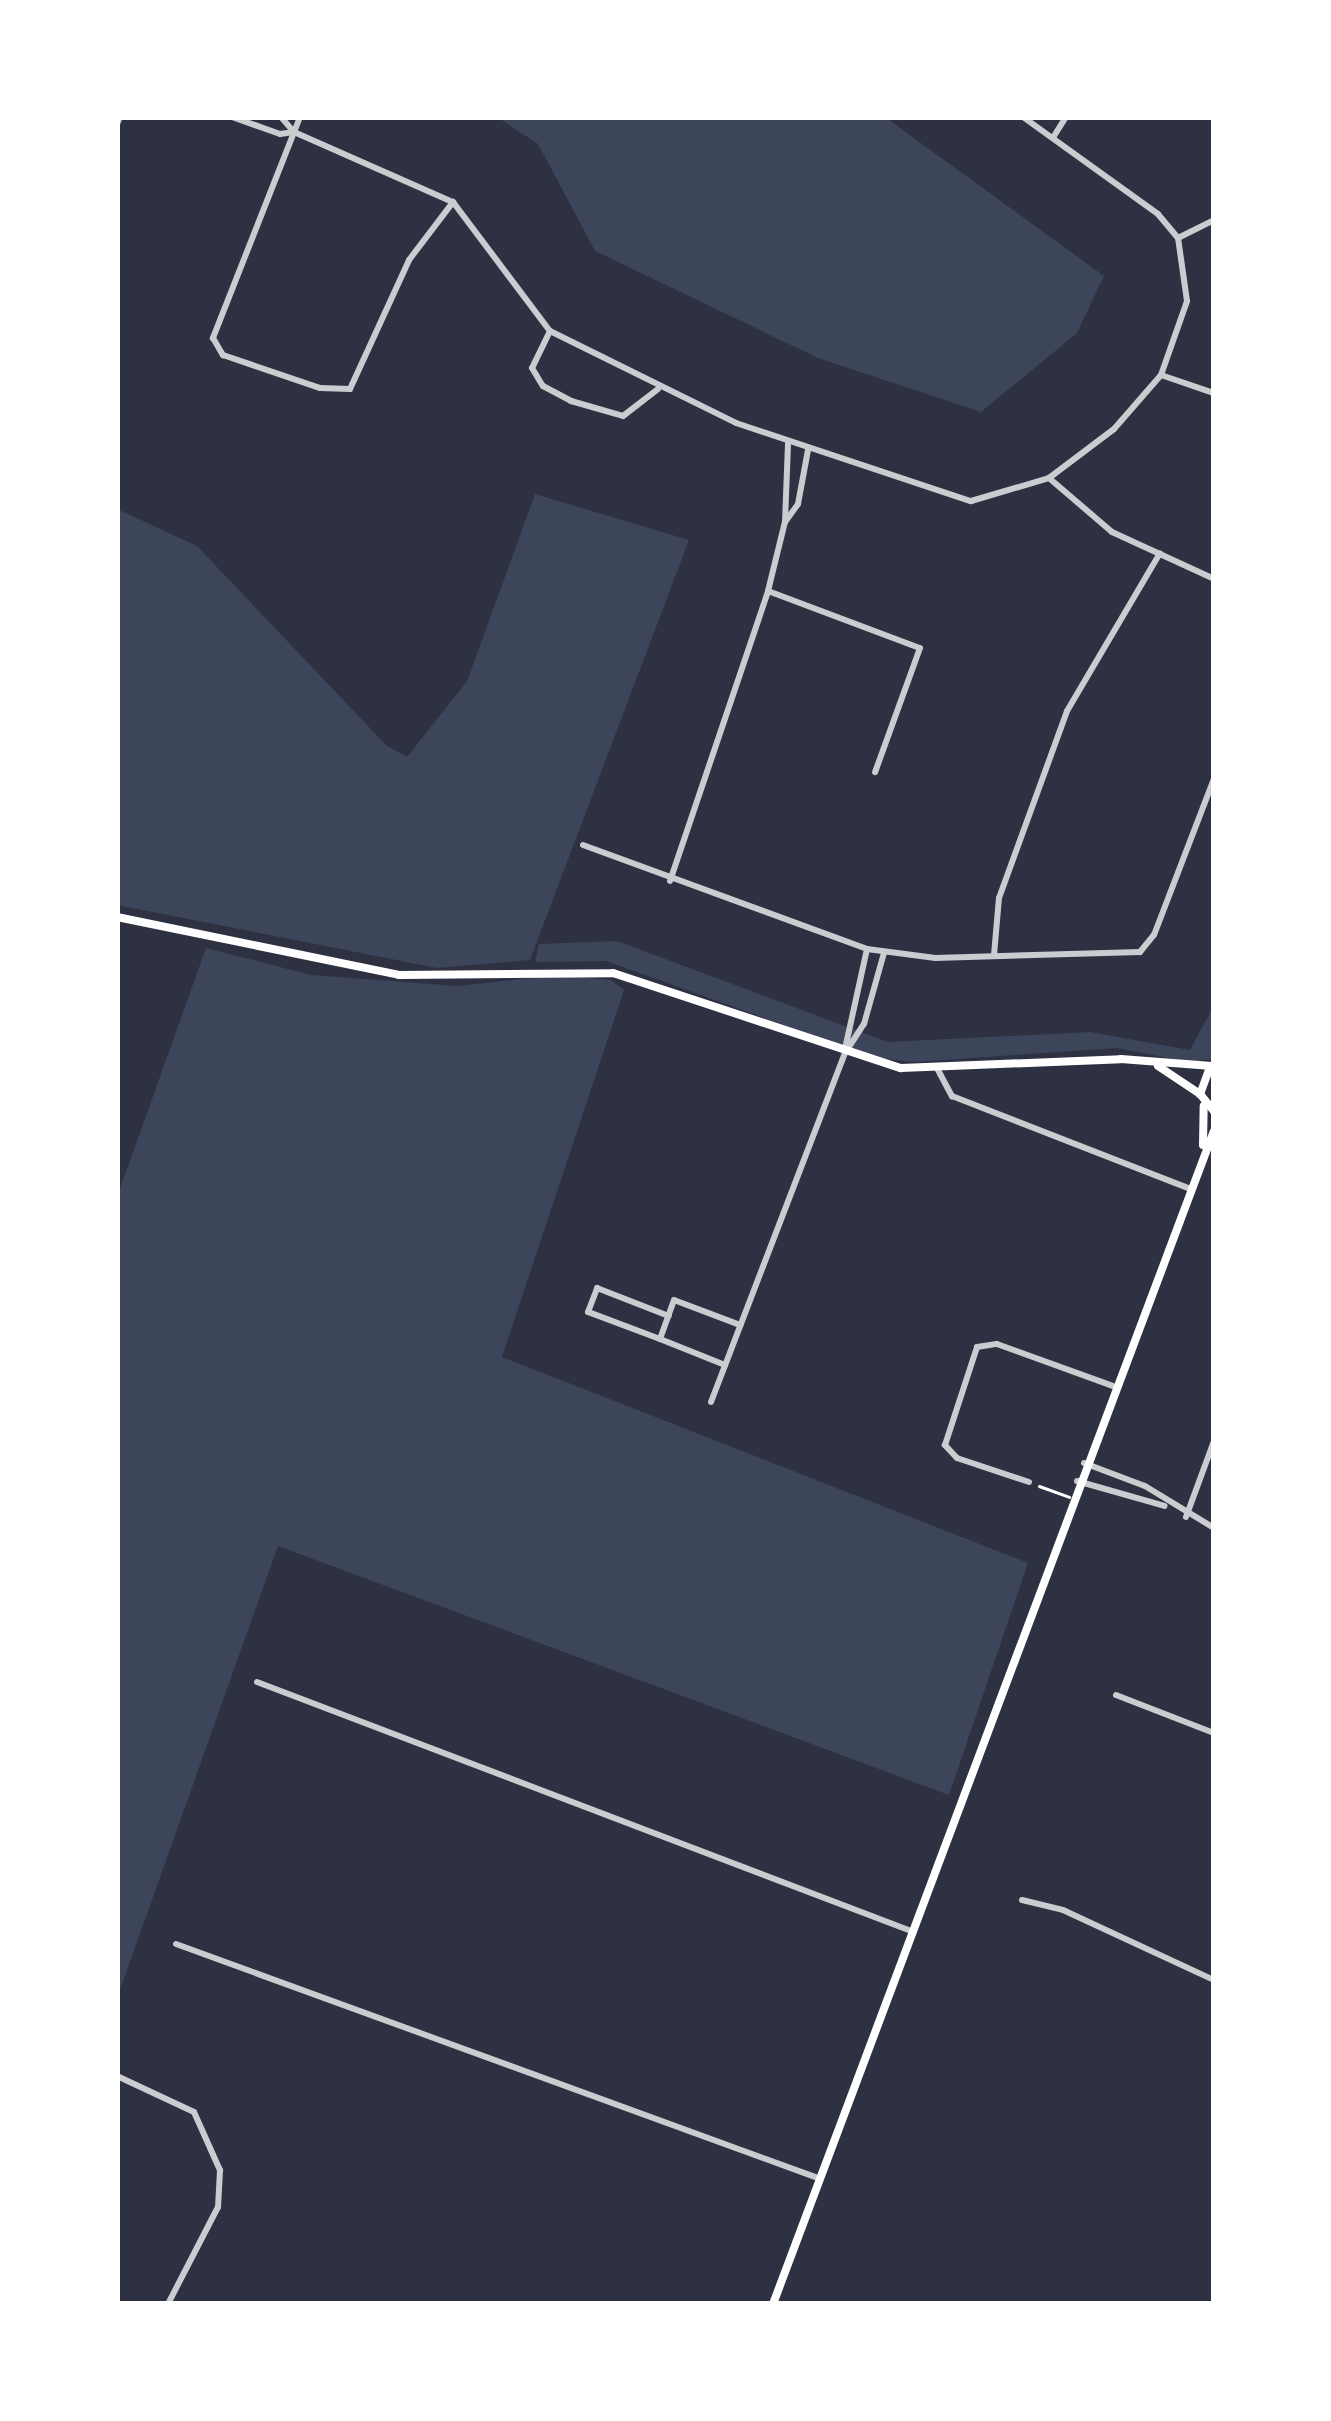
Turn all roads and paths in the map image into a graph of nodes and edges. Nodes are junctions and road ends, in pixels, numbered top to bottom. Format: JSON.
{"nodes":[{"id":1,"x":232,"y":117,"type":"edge"},
{"id":2,"x":280,"y":117,"type":"edge"},
{"id":3,"x":300,"y":117,"type":"edge"},
{"id":4,"x":1023,"y":117,"type":"edge"},
{"id":5,"x":1066,"y":117,"type":"edge"},
{"id":6,"x":294,"y":131,"type":"junction"},
{"id":7,"x":1054,"y":136,"type":"junction"},
{"id":8,"x":453,"y":202,"type":"junction"},
{"id":9,"x":1214,"y":220,"type":"edge"},
{"id":10,"x":1178,"y":238,"type":"junction"},
{"id":11,"x":550,"y":332,"type":"junction"},
{"id":12,"x":1161,"y":375,"type":"junction"},
{"id":13,"x":659,"y":388,"type":"junction"},
{"id":14,"x":1214,"y":393,"type":"edge"},
{"id":15,"x":788,"y":443,"type":"junction"},
{"id":16,"x":808,"y":450,"type":"junction"},
{"id":17,"x":1049,"y":478,"type":"junction"},
{"id":18,"x":785,"y":522,"type":"junction"},
{"id":19,"x":1160,"y":553,"type":"junction"},
{"id":20,"x":1214,"y":579,"type":"edge"},
{"id":21,"x":768,"y":591,"type":"junction"},
{"id":22,"x":874,"y":772,"type":"dead end"},
{"id":23,"x":1214,"y":779,"type":"edge"},
{"id":24,"x":583,"y":845,"type":"dead end"},
{"id":25,"x":670,"y":881,"type":"junction"},
{"id":26,"x":117,"y":916,"type":"edge"},
{"id":27,"x":867,"y":950,"type":"junction"},
{"id":28,"x":884,"y":952,"type":"junction"},
{"id":29,"x":994,"y":956,"type":"junction"},
{"id":30,"x":845,"y":1053,"type":"junction"},
{"id":31,"x":1151,"y":1063,"type":"junction"},
{"id":32,"x":1213,"y":1065,"type":"edge"},
{"id":33,"x":938,"y":1070,"type":"junction"},
{"id":34,"x":1202,"y":1098,"type":"junction"},
{"id":35,"x":1214,"y":1111,"type":"edge"},
{"id":36,"x":1214,"y":1131,"type":"edge"},
{"id":37,"x":1202,"y":1152,"type":"junction"},
{"id":38,"x":1188,"y":1188,"type":"junction"},
{"id":39,"x":669,"y":1316,"type":"junction"},
{"id":40,"x":740,"y":1325,"type":"junction"},
{"id":41,"x":660,"y":1339,"type":"junction"},
{"id":42,"x":725,"y":1365,"type":"junction"},
{"id":43,"x":1113,"y":1386,"type":"junction"},
{"id":44,"x":711,"y":1402,"type":"dead end"},
{"id":45,"x":1214,"y":1441,"type":"edge"},
{"id":46,"x":1084,"y":1463,"type":"junction"},
{"id":47,"x":1077,"y":1481,"type":"junction"},
{"id":48,"x":1029,"y":1482,"type":"joint"},
{"id":49,"x":1071,"y":1497,"type":"junction"},
{"id":50,"x":1168,"y":1506,"type":"junction"},
{"id":51,"x":1186,"y":1516,"type":"junction"},
{"id":52,"x":1214,"y":1528,"type":"edge"},
{"id":53,"x":257,"y":1682,"type":"dead end"},
{"id":54,"x":1116,"y":1695,"type":"dead end"},
{"id":55,"x":1214,"y":1733,"type":"edge"},
{"id":56,"x":1022,"y":1900,"type":"dead end"},
{"id":57,"x":911,"y":1931,"type":"junction"},
{"id":58,"x":176,"y":1944,"type":"dead end"},
{"id":59,"x":1214,"y":1980,"type":"edge"},
{"id":60,"x":117,"y":2076,"type":"edge"},
{"id":61,"x":818,"y":2178,"type":"junction"},
{"id":62,"x":168,"y":2304,"type":"edge"},
{"id":63,"x":773,"y":2304,"type":"edge"}],
"edges":[{"from":1,"to":6,"type":"street"},
{"from":2,"to":6,"type":"street"},
{"from":3,"to":6,"type":"street"},
{"from":4,"to":7,"type":"street"},
{"from":5,"to":7,"type":"street"},
{"from":6,"to":8,"type":"street"},
{"from":6,"to":8,"type":"street"},
{"from":7,"to":10,"type":"street"},
{"from":8,"to":11,"type":"street"},
{"from":9,"to":10,"type":"street"},
{"from":10,"to":12,"type":"street"},
{"from":11,"to":13,"type":"street"},
{"from":11,"to":13,"type":"street"},
{"from":12,"to":14,"type":"street"},
{"from":12,"to":17,"type":"street"},
{"from":13,"to":15,"type":"street"},
{"from":15,"to":16,"type":"street"},
{"from":15,"to":18,"type":"street"},
{"from":16,"to":17,"type":"street"},
{"from":16,"to":18,"type":"street"},
{"from":17,"to":19,"type":"street"},
{"from":18,"to":21,"type":"street"},
{"from":19,"to":20,"type":"street"},
{"from":19,"to":29,"type":"street"},
{"from":21,"to":22,"type":"street"},
{"from":21,"to":25,"type":"street"},
{"from":23,"to":29,"type":"street"},
{"from":24,"to":25,"type":"street"},
{"from":25,"to":27,"type":"street"},
{"from":26,"to":30,"type":"main road"},
{"from":27,"to":28,"type":"street"},
{"from":27,"to":30,"type":"street"},
{"from":28,"to":29,"type":"street"},
{"from":28,"to":30,"type":"street"},
{"from":30,"to":33,"type":"main road"},
{"from":30,"to":40,"type":"street"},
{"from":31,"to":32,"type":"main road"},
{"from":31,"to":33,"type":"main road"},
{"from":31,"to":34,"type":"main road"},
{"from":32,"to":34,"type":"main road"},
{"from":33,"to":38,"type":"street"},
{"from":34,"to":35,"type":"main road"},
{"from":34,"to":37,"type":"main road"},
{"from":36,"to":37,"type":"main road"},
{"from":37,"to":38,"type":"main road"},
{"from":38,"to":43,"type":"main road"},
{"from":39,"to":40,"type":"street"},
{"from":39,"to":41,"type":"street"},
{"from":39,"to":41,"type":"street"},
{"from":40,"to":42,"type":"street"},
{"from":41,"to":42,"type":"street"},
{"from":42,"to":44,"type":"street"},
{"from":43,"to":46,"type":"main road"},
{"from":43,"to":48,"type":"street"},
{"from":45,"to":51,"type":"street"},
{"from":46,"to":47,"type":"main road"},
{"from":46,"to":50,"type":"street"},
{"from":47,"to":49,"type":"main road"},
{"from":47,"to":50,"type":"street"},
{"from":48,"to":49,"type":"path"},
{"from":49,"to":57,"type":"main road"},
{"from":50,"to":51,"type":"street"},
{"from":51,"to":52,"type":"street"},
{"from":53,"to":57,"type":"street"},
{"from":54,"to":55,"type":"street"},
{"from":56,"to":59,"type":"street"},
{"from":57,"to":61,"type":"main road"},
{"from":58,"to":61,"type":"street"},
{"from":60,"to":62,"type":"street"},
{"from":61,"to":63,"type":"main road"}]}
